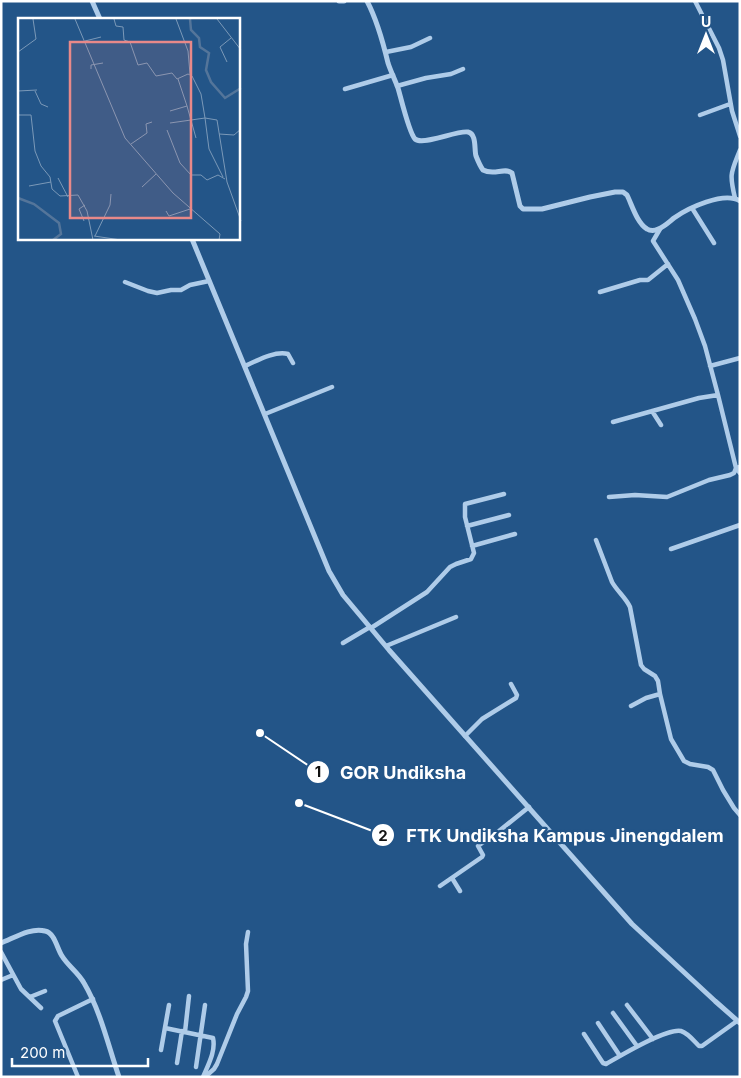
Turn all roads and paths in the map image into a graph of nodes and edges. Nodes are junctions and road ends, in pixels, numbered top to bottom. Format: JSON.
{"nodes":[{"id":1,"x":92,"y":1,"type":"edge"},
{"id":2,"x":339,"y":1,"type":"edge"},
{"id":3,"x":344,"y":1,"type":"edge"},
{"id":4,"x":367,"y":1,"type":"edge"},
{"id":5,"x":695,"y":1,"type":"edge"},
{"id":6,"x":100,"y":18,"type":"edge"},
{"id":7,"x":430,"y":38,"type":"dead end"},
{"id":8,"x":386,"y":52,"type":"junction"},
{"id":9,"x":463,"y":69,"type":"dead end"},
{"id":10,"x":393,"y":75,"type":"junction"},
{"id":11,"x":397,"y":86,"type":"junction"},
{"id":12,"x":345,"y":89,"type":"dead end"},
{"id":13,"x":730,"y":104,"type":"junction"},
{"id":14,"x":700,"y":115,"type":"dead end"},
{"id":15,"x":740,"y":136,"type":"edge"},
{"id":16,"x":740,"y":150,"type":"edge"},
{"id":17,"x":737,"y":200,"type":"edge"},
{"id":18,"x":692,"y":208,"type":"junction"},
{"id":19,"x":660,"y":229,"type":"junction"},
{"id":20,"x":192,"y":240,"type":"edge"},
{"id":21,"x":714,"y":243,"type":"dead end"},
{"id":22,"x":668,"y":264,"type":"junction"},
{"id":23,"x":209,"y":281,"type":"junction"},
{"id":24,"x":125,"y":282,"type":"dead end"},
{"id":25,"x":600,"y":292,"type":"dead end"},
{"id":26,"x":740,"y":358,"type":"edge"},
{"id":27,"x":293,"y":363,"type":"dead end"},
{"id":28,"x":244,"y":366,"type":"junction"},
{"id":29,"x":710,"y":366,"type":"junction"},
{"id":30,"x":332,"y":387,"type":"dead end"},
{"id":31,"x":718,"y":395,"type":"junction"},
{"id":32,"x":652,"y":410,"type":"junction"},
{"id":33,"x":265,"y":414,"type":"junction"},
{"id":34,"x":613,"y":422,"type":"dead end"},
{"id":35,"x":661,"y":425,"type":"dead end"},
{"id":36,"x":738,"y":467,"type":"edge"},
{"id":37,"x":740,"y":473,"type":"edge"},
{"id":38,"x":504,"y":494,"type":"dead end"},
{"id":39,"x":609,"y":497,"type":"dead end"},
{"id":40,"x":509,"y":514,"type":"dead end"},
{"id":41,"x":467,"y":526,"type":"junction"},
{"id":42,"x":740,"y":526,"type":"edge"},
{"id":43,"x":515,"y":534,"type":"dead end"},
{"id":44,"x":596,"y":540,"type":"dead end"},
{"id":45,"x":472,"y":546,"type":"junction"},
{"id":46,"x":671,"y":550,"type":"dead end"},
{"id":47,"x":456,"y":618,"type":"dead end"},
{"id":48,"x":370,"y":627,"type":"junction"},
{"id":49,"x":343,"y":644,"type":"dead end"},
{"id":50,"x":386,"y":646,"type":"junction"},
{"id":51,"x":511,"y":684,"type":"dead end"},
{"id":52,"x":660,"y":694,"type":"junction"},
{"id":53,"x":631,"y":706,"type":"dead end"},
{"id":54,"x":465,"y":736,"type":"junction"},
{"id":55,"x":529,"y":808,"type":"junction"},
{"id":56,"x":740,"y":815,"type":"edge"},
{"id":57,"x":452,"y":878,"type":"junction"},
{"id":58,"x":440,"y":886,"type":"dead end"},
{"id":59,"x":460,"y":891,"type":"dead end"},
{"id":60,"x":248,"y":932,"type":"dead end"},
{"id":61,"x":1,"y":943,"type":"edge"},
{"id":62,"x":1,"y":952,"type":"edge"},
{"id":63,"x":13,"y":975,"type":"junction"},
{"id":64,"x":1,"y":980,"type":"edge"},
{"id":65,"x":45,"y":990,"type":"dead end"},
{"id":66,"x":189,"y":996,"type":"dead end"},
{"id":67,"x":30,"y":997,"type":"junction"},
{"id":68,"x":92,"y":999,"type":"junction"},
{"id":69,"x":169,"y":1005,"type":"dead end"},
{"id":70,"x":205,"y":1005,"type":"dead end"},
{"id":71,"x":627,"y":1005,"type":"dead end"},
{"id":72,"x":41,"y":1008,"type":"dead end"},
{"id":73,"x":613,"y":1014,"type":"dead end"},
{"id":74,"x":738,"y":1022,"type":"edge"},
{"id":75,"x":598,"y":1024,"type":"dead end"},
{"id":76,"x":165,"y":1028,"type":"junction"},
{"id":77,"x":183,"y":1031,"type":"junction"},
{"id":78,"x":200,"y":1034,"type":"junction"},
{"id":79,"x":584,"y":1034,"type":"dead end"},
{"id":80,"x":653,"y":1039,"type":"junction"},
{"id":81,"x":637,"y":1046,"type":"junction"},
{"id":82,"x":161,"y":1050,"type":"dead end"},
{"id":83,"x":620,"y":1056,"type":"junction"},
{"id":84,"x":177,"y":1063,"type":"dead end"},
{"id":85,"x":196,"y":1068,"type":"dead end"},
{"id":86,"x":78,"y":1077,"type":"edge"},
{"id":87,"x":119,"y":1077,"type":"edge"},
{"id":88,"x":204,"y":1077,"type":"edge"}],
"edges":[{"from":1,"to":6,"type":"street"},
{"from":2,"to":3,"type":"street"},
{"from":4,"to":8,"type":"street"},
{"from":5,"to":13,"type":"street"},
{"from":7,"to":8,"type":"street"},
{"from":8,"to":10,"type":"street"},
{"from":9,"to":11,"type":"street"},
{"from":10,"to":11,"type":"street"},
{"from":10,"to":12,"type":"street"},
{"from":11,"to":19,"type":"street"},
{"from":13,"to":14,"type":"street"},
{"from":13,"to":15,"type":"street"},
{"from":16,"to":17,"type":"street"},
{"from":17,"to":18,"type":"street"},
{"from":18,"to":19,"type":"street"},
{"from":18,"to":21,"type":"street"},
{"from":19,"to":22,"type":"street"},
{"from":20,"to":23,"type":"street"},
{"from":22,"to":25,"type":"street"},
{"from":22,"to":29,"type":"street"},
{"from":23,"to":24,"type":"street"},
{"from":23,"to":28,"type":"street"},
{"from":26,"to":29,"type":"street"},
{"from":27,"to":28,"type":"street"},
{"from":28,"to":33,"type":"street"},
{"from":29,"to":31,"type":"street"},
{"from":30,"to":33,"type":"street"},
{"from":31,"to":32,"type":"street"},
{"from":31,"to":36,"type":"street"},
{"from":32,"to":34,"type":"street"},
{"from":32,"to":35,"type":"street"},
{"from":33,"to":48,"type":"street"},
{"from":36,"to":37,"type":"street"},
{"from":36,"to":39,"type":"street"},
{"from":38,"to":41,"type":"street"},
{"from":40,"to":41,"type":"street"},
{"from":41,"to":45,"type":"street"},
{"from":42,"to":46,"type":"street"},
{"from":43,"to":45,"type":"street"},
{"from":44,"to":52,"type":"street"},
{"from":45,"to":48,"type":"street"},
{"from":47,"to":50,"type":"street"},
{"from":48,"to":49,"type":"street"},
{"from":48,"to":50,"type":"street"},
{"from":50,"to":54,"type":"street"},
{"from":51,"to":54,"type":"street"},
{"from":52,"to":53,"type":"street"},
{"from":52,"to":56,"type":"street"},
{"from":54,"to":55,"type":"street"},
{"from":55,"to":57,"type":"street"},
{"from":55,"to":74,"type":"street"},
{"from":57,"to":58,"type":"street"},
{"from":57,"to":59,"type":"street"},
{"from":60,"to":88,"type":"street"},
{"from":61,"to":68,"type":"street"},
{"from":62,"to":63,"type":"street"},
{"from":63,"to":64,"type":"street"},
{"from":63,"to":67,"type":"street"},
{"from":65,"to":67,"type":"street"},
{"from":66,"to":77,"type":"street"},
{"from":67,"to":72,"type":"street"},
{"from":68,"to":86,"type":"street"},
{"from":68,"to":87,"type":"street"},
{"from":69,"to":76,"type":"street"},
{"from":70,"to":78,"type":"street"},
{"from":71,"to":80,"type":"street"},
{"from":73,"to":81,"type":"street"},
{"from":74,"to":80,"type":"street"},
{"from":75,"to":83,"type":"street"},
{"from":76,"to":77,"type":"street"},
{"from":76,"to":82,"type":"street"},
{"from":77,"to":78,"type":"street"},
{"from":77,"to":84,"type":"street"},
{"from":78,"to":85,"type":"street"},
{"from":78,"to":88,"type":"street"},
{"from":79,"to":83,"type":"street"},
{"from":80,"to":81,"type":"street"},
{"from":81,"to":83,"type":"street"}]}
